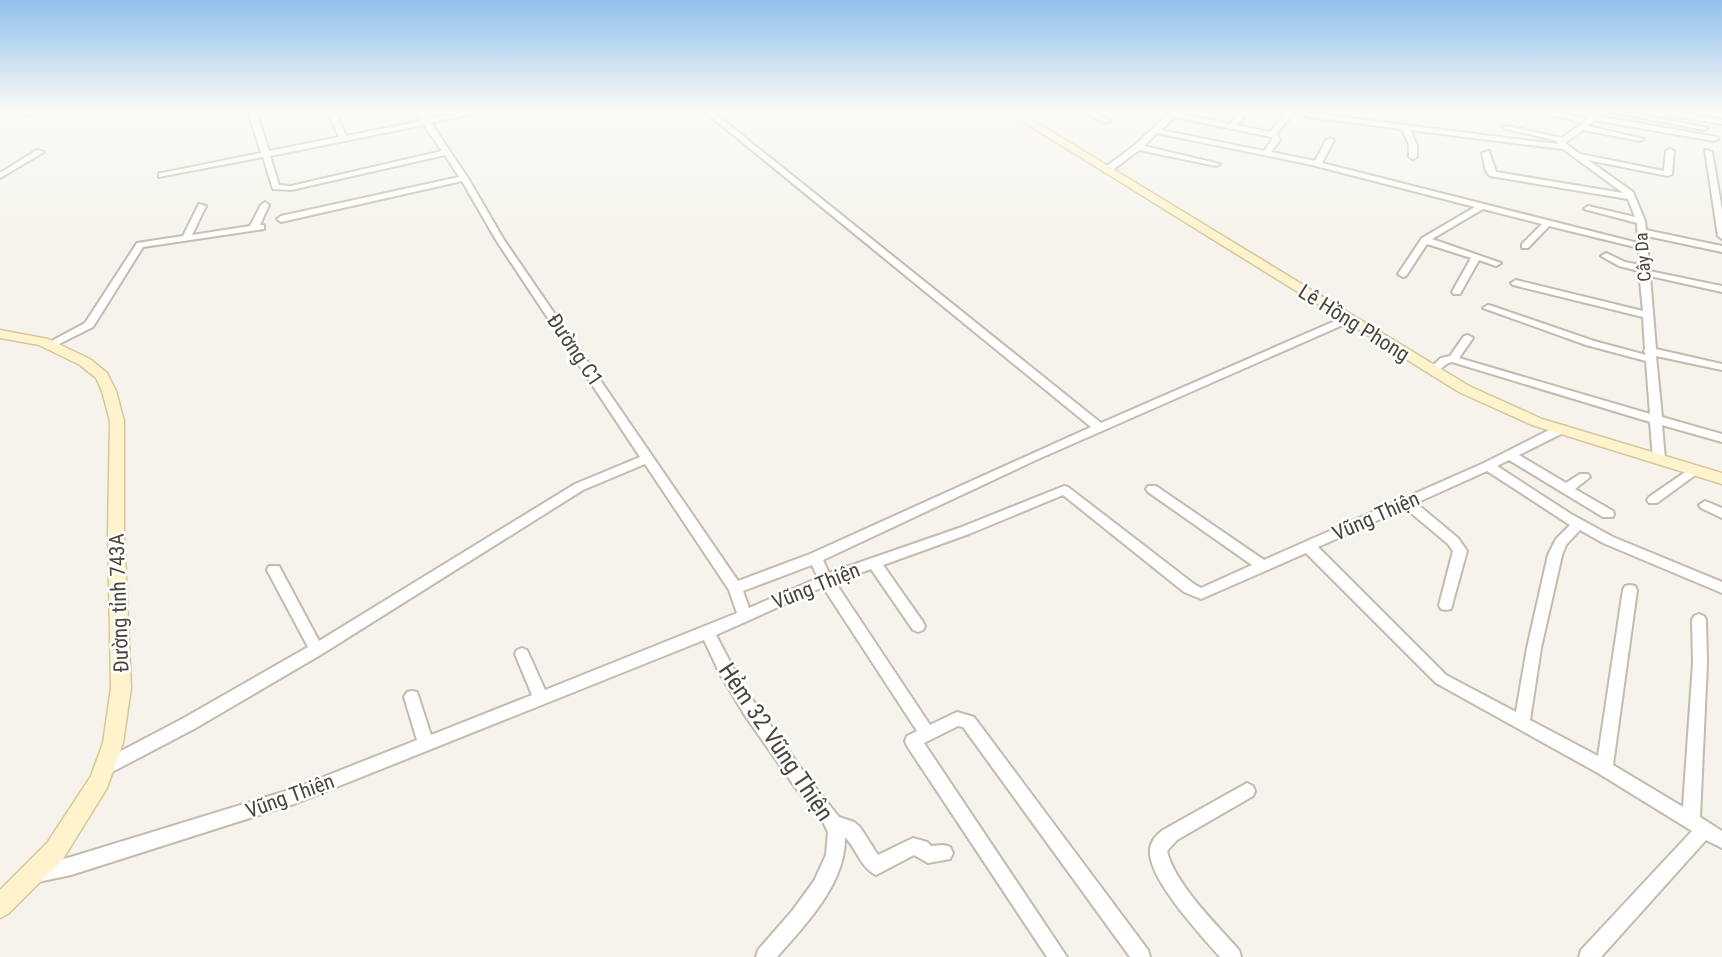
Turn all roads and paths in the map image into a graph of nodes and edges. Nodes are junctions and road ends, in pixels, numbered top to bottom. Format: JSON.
{"nodes":[{"id":1,"x":34,"y":156,"type":"edge"},
{"id":2,"x":257,"y":156,"type":"edge"},
{"id":3,"x":266,"y":156,"type":"edge"},
{"id":4,"x":437,"y":156,"type":"edge"},
{"id":5,"x":447,"y":156,"type":"edge"},
{"id":6,"x":763,"y":156,"type":"edge"},
{"id":7,"x":1084,"y":156,"type":"edge"},
{"id":8,"x":1126,"y":156,"type":"edge"},
{"id":9,"x":1178,"y":156,"type":"edge"},
{"id":10,"x":1274,"y":156,"type":"edge"},
{"id":11,"x":1322,"y":156,"type":"edge"},
{"id":12,"x":1487,"y":156,"type":"edge"},
{"id":13,"x":1577,"y":156,"type":"edge"},
{"id":14,"x":1595,"y":156,"type":"edge"},
{"id":15,"x":1599,"y":156,"type":"edge"},
{"id":16,"x":1670,"y":156,"type":"edge"},
{"id":17,"x":1709,"y":156,"type":"edge"},
{"id":18,"x":1631,"y":163,"type":"dead end"},
{"id":19,"x":1216,"y":164,"type":"dead end"},
{"id":20,"x":1317,"y":164,"type":"junction"},
{"id":21,"x":1107,"y":170,"type":"junction"},
{"id":22,"x":1711,"y":171,"type":"junction"},
{"id":23,"x":1722,"y":172,"type":"edge"},
{"id":24,"x":162,"y":175,"type":"dead end"},
{"id":25,"x":0,"y":176,"type":"edge"},
{"id":26,"x":464,"y":178,"type":"junction"},
{"id":27,"x":1633,"y":197,"type":"junction"},
{"id":28,"x":1718,"y":199,"type":"edge"},
{"id":29,"x":265,"y":205,"type":"dead end"},
{"id":30,"x":202,"y":206,"type":"dead end"},
{"id":31,"x":1482,"y":206,"type":"junction"},
{"id":32,"x":1588,"y":209,"type":"dead end"},
{"id":33,"x":281,"y":219,"type":"dead end"},
{"id":34,"x":1641,"y":221,"type":"junction"},
{"id":35,"x":1547,"y":223,"type":"junction"},
{"id":36,"x":1642,"y":232,"type":"junction"},
{"id":37,"x":1722,"y":236,"type":"edge"},
{"id":38,"x":163,"y":237,"type":"joint"},
{"id":39,"x":186,"y":237,"type":"junction"},
{"id":40,"x":1425,"y":240,"type":"junction"},
{"id":41,"x":1525,"y":246,"type":"dead end"},
{"id":42,"x":1641,"y":246,"type":"junction"},
{"id":43,"x":1722,"y":249,"type":"edge"},
{"id":44,"x":1606,"y":256,"type":"dead end"},
{"id":45,"x":1476,"y":257,"type":"junction"},
{"id":46,"x":1496,"y":263,"type":"dead end"},
{"id":47,"x":1643,"y":271,"type":"junction"},
{"id":48,"x":1403,"y":274,"type":"dead end"},
{"id":49,"x":1516,"y":283,"type":"dead end"},
{"id":50,"x":1722,"y":289,"type":"edge"},
{"id":51,"x":1457,"y":292,"type":"dead end"},
{"id":52,"x":1488,"y":308,"type":"dead end"},
{"id":53,"x":1649,"y":316,"type":"junction"},
{"id":54,"x":1348,"y":319,"type":"junction"},
{"id":55,"x":0,"y":334,"type":"edge"},
{"id":56,"x":1468,"y":338,"type":"dead end"},
{"id":57,"x":49,"y":345,"type":"junction"},
{"id":58,"x":1650,"y":355,"type":"junction"},
{"id":59,"x":1453,"y":359,"type":"junction"},
{"id":60,"x":1722,"y":367,"type":"edge"},
{"id":61,"x":1432,"y":371,"type":"junction"},
{"id":62,"x":1656,"y":420,"type":"junction"},
{"id":63,"x":1100,"y":428,"type":"junction"},
{"id":64,"x":1561,"y":429,"type":"junction"},
{"id":65,"x":1722,"y":438,"type":"edge"},
{"id":66,"x":1509,"y":455,"type":"junction"},
{"id":67,"x":648,"y":458,"type":"junction"},
{"id":68,"x":1660,"y":459,"type":"junction"},
{"id":69,"x":1488,"y":466,"type":"junction"},
{"id":70,"x":1694,"y":470,"type":"junction"},
{"id":71,"x":1584,"y":477,"type":"dead end"},
{"id":72,"x":1722,"y":479,"type":"edge"},
{"id":73,"x":1567,"y":488,"type":"junction"},
{"id":74,"x":1152,"y":489,"type":"dead end"},
{"id":75,"x":1653,"y":500,"type":"dead end"},
{"id":76,"x":1407,"y":503,"type":"junction"},
{"id":77,"x":1705,"y":505,"type":"dead end"},
{"id":78,"x":1722,"y":513,"type":"edge"},
{"id":79,"x":1608,"y":514,"type":"dead end"},
{"id":80,"x":1578,"y":524,"type":"junction"},
{"id":81,"x":1308,"y":546,"type":"junction"},
{"id":82,"x":815,"y":558,"type":"junction"},
{"id":83,"x":874,"y":564,"type":"junction"},
{"id":84,"x":1263,"y":566,"type":"junction"},
{"id":85,"x":274,"y":570,"type":"dead end"},
{"id":86,"x":826,"y":580,"type":"junction"},
{"id":87,"x":735,"y":588,"type":"junction"},
{"id":88,"x":1722,"y":588,"type":"edge"},
{"id":89,"x":1630,"y":590,"type":"dead end"},
{"id":90,"x":1446,"y":605,"type":"dead end"},
{"id":91,"x":745,"y":615,"type":"junction"},
{"id":92,"x":1699,"y":620,"type":"dead end"},
{"id":93,"x":918,"y":626,"type":"dead end"},
{"id":94,"x":708,"y":632,"type":"junction"},
{"id":95,"x":317,"y":650,"type":"junction"},
{"id":96,"x":522,"y":654,"type":"dead end"},
{"id":97,"x":412,"y":696,"type":"dead end"},
{"id":98,"x":540,"y":697,"type":"junction"},
{"id":99,"x":1522,"y":723,"type":"junction"},
{"id":100,"x":927,"y":734,"type":"junction"},
{"id":101,"x":426,"y":744,"type":"junction"},
{"id":102,"x":106,"y":767,"type":"junction"},
{"id":103,"x":1604,"y":768,"type":"junction"},
{"id":104,"x":1247,"y":791,"type":"dead end"},
{"id":105,"x":1698,"y":824,"type":"junction"},
{"id":106,"x":833,"y":825,"type":"junction"},
{"id":107,"x":1722,"y":840,"type":"edge"},
{"id":108,"x":944,"y":853,"type":"dead end"},
{"id":109,"x":34,"y":874,"type":"junction"},
{"id":110,"x":0,"y":906,"type":"edge"},
{"id":111,"x":765,"y":957,"type":"edge"},
{"id":112,"x":1058,"y":957,"type":"edge"},
{"id":113,"x":1141,"y":957,"type":"edge"},
{"id":114,"x":1232,"y":957,"type":"edge"},
{"id":115,"x":1588,"y":957,"type":"edge"}],
"edges":[{"from":1,"to":25,"type":"street"},
{"from":2,"to":24,"type":"street"},
{"from":3,"to":4,"type":"street"},
{"from":5,"to":26,"type":"street","name":"Đường C1"},
{"from":6,"to":63,"type":"street"},
{"from":7,"to":21,"type":"main road","name":"Lê Hồng Phong"},
{"from":8,"to":21,"type":"street"},
{"from":9,"to":19,"type":"street"},
{"from":10,"to":20,"type":"street"},
{"from":11,"to":20,"type":"street"},
{"from":12,"to":27,"type":"street"},
{"from":13,"to":27,"type":"street"},
{"from":14,"to":16,"type":"street"},
{"from":15,"to":18,"type":"street"},
{"from":17,"to":22,"type":"street"},
{"from":20,"to":31,"type":"street"},
{"from":21,"to":54,"type":"main road","name":"Lê Hồng Phong"},
{"from":22,"to":23,"type":"street"},
{"from":22,"to":28,"type":"street"},
{"from":26,"to":33,"type":"street"},
{"from":26,"to":67,"type":"street","name":"Đường C1"},
{"from":27,"to":34,"type":"street","name":"Cây Da"},
{"from":28,"to":37,"type":"street"},
{"from":29,"to":39,"type":"street"},
{"from":30,"to":39,"type":"street"},
{"from":31,"to":35,"type":"street"},
{"from":31,"to":40,"type":"street"},
{"from":32,"to":34,"type":"street"},
{"from":34,"to":36,"type":"street","name":"Cây Da"},
{"from":35,"to":41,"type":"street"},
{"from":35,"to":42,"type":"street"},
{"from":36,"to":42,"type":"street","name":"Cây Da"},
{"from":36,"to":43,"type":"street"},
{"from":38,"to":39,"type":"street"},
{"from":38,"to":57,"type":"street"},
{"from":40,"to":45,"type":"street"},
{"from":40,"to":48,"type":"street"},
{"from":42,"to":47,"type":"street","name":"Cây Da"},
{"from":44,"to":47,"type":"street"},
{"from":45,"to":46,"type":"street"},
{"from":45,"to":51,"type":"street"},
{"from":47,"to":50,"type":"street"},
{"from":47,"to":53,"type":"street","name":"Cây Da"},
{"from":49,"to":53,"type":"street"},
{"from":52,"to":58,"type":"street"},
{"from":53,"to":58,"type":"street","name":"Cây Da"},
{"from":54,"to":61,"type":"main road","name":"Lê Hồng Phong"},
{"from":54,"to":63,"type":"street"},
{"from":55,"to":57,"type":"main road","name":"Đường tỉnh 743A"},
{"from":56,"to":59,"type":"street"},
{"from":57,"to":102,"type":"main road","name":"Đường tỉnh 743A"},
{"from":58,"to":60,"type":"street"},
{"from":58,"to":62,"type":"street","name":"Cây Da"},
{"from":59,"to":61,"type":"street"},
{"from":59,"to":62,"type":"street"},
{"from":61,"to":64,"type":"main road","name":"Lê Hồng Phong"},
{"from":62,"to":65,"type":"street"},
{"from":62,"to":68,"type":"street","name":"Cây Da"},
{"from":63,"to":82,"type":"street"},
{"from":64,"to":66,"type":"street","name":"Vũng Thiện"},
{"from":64,"to":68,"type":"main road","name":"Lê Hồng Phong"},
{"from":66,"to":69,"type":"street","name":"Vũng Thiện"},
{"from":66,"to":73,"type":"street"},
{"from":67,"to":87,"type":"street","name":"Đường C1"},
{"from":67,"to":95,"type":"street"},
{"from":68,"to":70,"type":"main road","name":"Lê Hồng Phong"},
{"from":69,"to":76,"type":"street","name":"Vũng Thiện"},
{"from":69,"to":80,"type":"street"},
{"from":70,"to":72,"type":"main road","name":"Lê Hồng Phong"},
{"from":70,"to":75,"type":"street"},
{"from":71,"to":73,"type":"street"},
{"from":73,"to":79,"type":"street"},
{"from":74,"to":84,"type":"street"},
{"from":76,"to":81,"type":"street","name":"Vũng Thiện"},
{"from":76,"to":90,"type":"street"},
{"from":77,"to":78,"type":"street"},
{"from":80,"to":88,"type":"street"},
{"from":80,"to":99,"type":"street"},
{"from":81,"to":84,"type":"street","name":"Vũng Thiện"},
{"from":81,"to":99,"type":"street"},
{"from":82,"to":86,"type":"street"},
{"from":82,"to":87,"type":"street"},
{"from":83,"to":84,"type":"street","name":"Vũng Thiện"},
{"from":83,"to":86,"type":"street","name":"Vũng Thiện"},
{"from":83,"to":93,"type":"street"},
{"from":85,"to":95,"type":"street"},
{"from":86,"to":91,"type":"street","name":"Vũng Thiện"},
{"from":86,"to":100,"type":"street"},
{"from":87,"to":91,"type":"street","name":"Đường C1"},
{"from":89,"to":103,"type":"street"},
{"from":91,"to":94,"type":"street","name":"Vũng Thiện"},
{"from":92,"to":105,"type":"street"},
{"from":94,"to":98,"type":"street","name":"Vũng Thiện"},
{"from":94,"to":106,"type":"street","name":"Hẻm 32 Vũng Thiện"},
{"from":95,"to":102,"type":"street"},
{"from":96,"to":98,"type":"street"},
{"from":97,"to":101,"type":"street"},
{"from":98,"to":101,"type":"street","name":"Vũng Thiện"},
{"from":99,"to":103,"type":"street"},
{"from":100,"to":112,"type":"street"},
{"from":100,"to":113,"type":"street"},
{"from":101,"to":109,"type":"street","name":"Vũng Thiện"},
{"from":102,"to":109,"type":"main road","name":"Đường tỉnh 743A"},
{"from":103,"to":105,"type":"street"},
{"from":104,"to":114,"type":"street"},
{"from":105,"to":107,"type":"street"},
{"from":105,"to":115,"type":"street"},
{"from":106,"to":108,"type":"street"},
{"from":106,"to":111,"type":"street","name":"Hẻm 32 Vũng Thiện"},
{"from":109,"to":110,"type":"main road","name":"Đường tỉnh 743A"}]}
